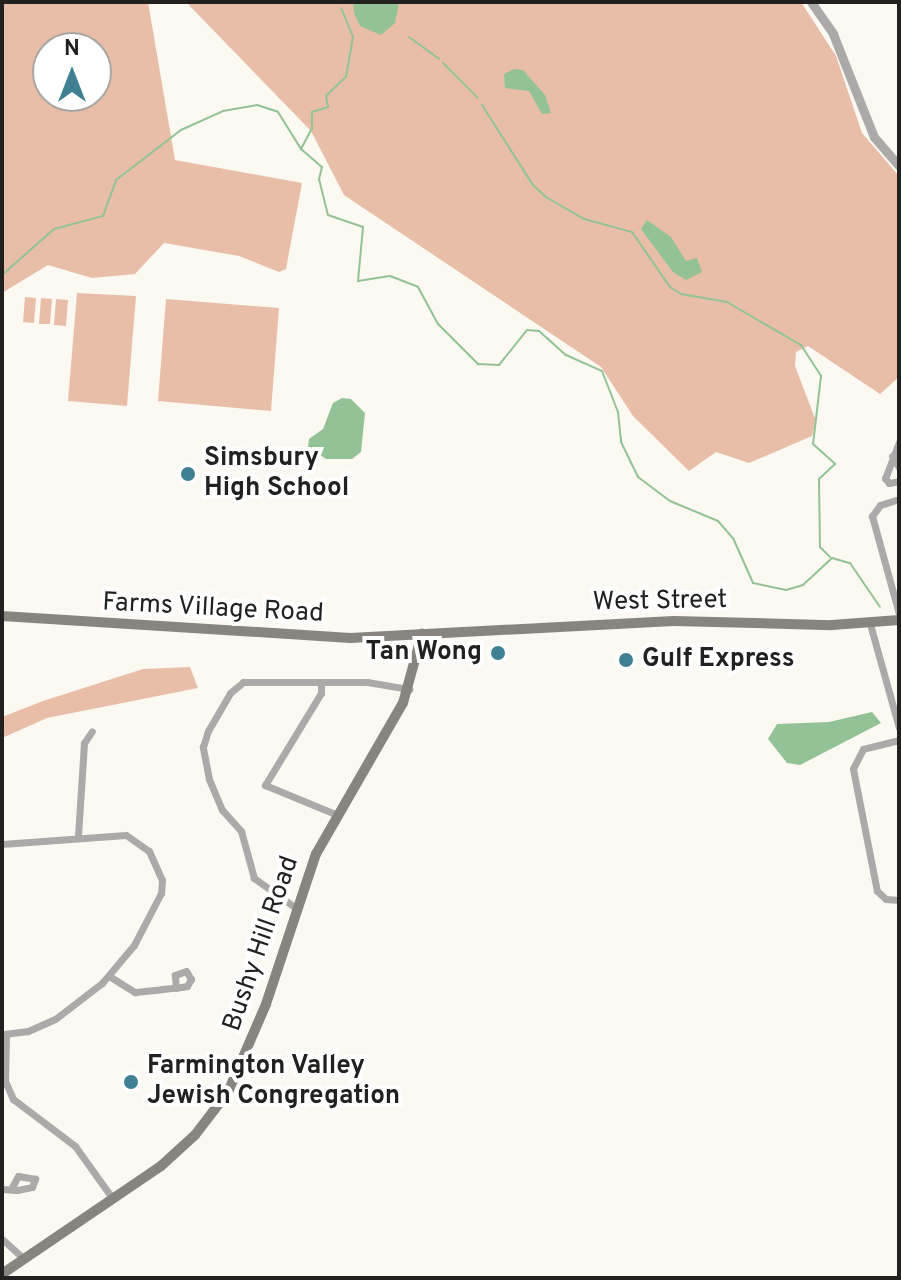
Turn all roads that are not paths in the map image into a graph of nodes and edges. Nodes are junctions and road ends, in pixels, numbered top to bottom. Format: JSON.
{"nodes":[{"id":1,"x":811,"y":2,"type":"edge"},
{"id":2,"x":899,"y":166,"type":"edge"},
{"id":3,"x":899,"y":442,"type":"edge"},
{"id":4,"x":892,"y":456,"type":"junction"},
{"id":5,"x":899,"y":467,"type":"edge"},
{"id":6,"x":899,"y":481,"type":"edge"},
{"id":7,"x":899,"y":499,"type":"edge"},
{"id":8,"x":899,"y":573,"type":"edge"},
{"id":9,"x":889,"y":576,"type":"junction"},
{"id":10,"x":2,"y":616,"type":"edge"},
{"id":11,"x":899,"y":617,"type":"edge"},
{"id":12,"x":870,"y":624,"type":"junction"},
{"id":13,"x":422,"y":634,"type":"junction"},
{"id":14,"x":321,"y":683,"type":"junction"},
{"id":15,"x":409,"y":689,"type":"junction"},
{"id":16,"x":899,"y":728,"type":"edge"},
{"id":17,"x":92,"y":731,"type":"dead end"},
{"id":18,"x":899,"y":740,"type":"edge"},
{"id":19,"x":335,"y":814,"type":"junction"},
{"id":20,"x":78,"y":836,"type":"junction"},
{"id":21,"x":2,"y":844,"type":"edge"},
{"id":22,"x":899,"y":900,"type":"edge"},
{"id":23,"x":296,"y":908,"type":"junction"},
{"id":24,"x":109,"y":976,"type":"junction"},
{"id":25,"x":176,"y":988,"type":"dead end"},
{"id":26,"x":4,"y":1035,"type":"edge"},
{"id":27,"x":113,"y":1199,"type":"junction"},
{"id":28,"x":2,"y":1239,"type":"edge"},
{"id":29,"x":24,"y":1259,"type":"junction"},
{"id":30,"x":4,"y":1268,"type":"edge"}],
"edges":[{"from":1,"to":2,"type":"street"},
{"from":3,"to":4,"type":"street"},
{"from":4,"to":5,"type":"street"},
{"from":4,"to":6,"type":"street"},
{"from":7,"to":9,"type":"street"},
{"from":8,"to":9,"type":"street"},
{"from":9,"to":11,"type":"street"},
{"from":10,"to":13,"type":"main road","name":"Farms Village Road"},
{"from":11,"to":12,"type":"main road","name":"West Street"},
{"from":12,"to":13,"type":"main road","name":"West Street"},
{"from":12,"to":16,"type":"street"},
{"from":13,"to":15,"type":"main road","name":"Bushy Hill Road"},
{"from":14,"to":15,"type":"street"},
{"from":14,"to":19,"type":"street"},
{"from":14,"to":23,"type":"street"},
{"from":15,"to":19,"type":"main road","name":"Bushy Hill Road"},
{"from":17,"to":20,"type":"street"},
{"from":18,"to":22,"type":"street"},
{"from":19,"to":23,"type":"main road","name":"Bushy Hill Road"},
{"from":20,"to":21,"type":"street"},
{"from":20,"to":24,"type":"street"},
{"from":23,"to":27,"type":"main road","name":"Bushy Hill Road"},
{"from":24,"to":25,"type":"street"},
{"from":24,"to":26,"type":"street"},
{"from":26,"to":27,"type":"street"},
{"from":27,"to":29,"type":"main road","name":"Bushy Hill Road"},
{"from":28,"to":29,"type":"street"},
{"from":29,"to":30,"type":"main road","name":"Bushy Hill Road"}]}
